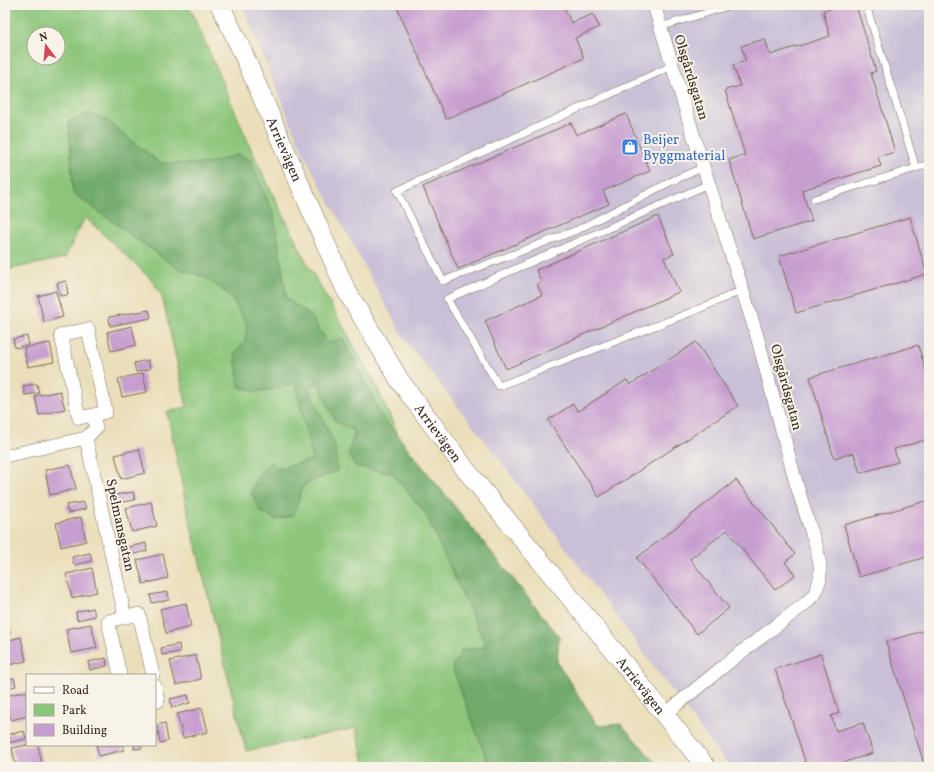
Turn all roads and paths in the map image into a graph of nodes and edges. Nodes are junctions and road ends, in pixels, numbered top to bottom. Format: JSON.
{"nodes":[{"id":1,"x":220,"y":5,"type":"edge"},
{"id":2,"x":227,"y":5,"type":"edge"},
{"id":3,"x":654,"y":5,"type":"edge"},
{"id":4,"x":732,"y":5,"type":"edge"},
{"id":5,"x":866,"y":5,"type":"edge"},
{"id":6,"x":660,"y":27,"type":"junction"},
{"id":7,"x":243,"y":53,"type":"junction"},
{"id":8,"x":672,"y":66,"type":"junction"},
{"id":9,"x":929,"y":164,"type":"edge"},
{"id":10,"x":704,"y":167,"type":"junction"},
{"id":11,"x":916,"y":168,"type":"junction"},
{"id":12,"x":709,"y":184,"type":"junction"},
{"id":13,"x":814,"y":199,"type":"dead end"},
{"id":14,"x":743,"y":290,"type":"junction"},
{"id":15,"x":93,"y":415,"type":"junction"},
{"id":16,"x":86,"y":438,"type":"junction"},
{"id":17,"x":5,"y":456,"type":"edge"},
{"id":18,"x":125,"y":617,"type":"junction"},
{"id":19,"x":120,"y":674,"type":"edge"},
{"id":20,"x":152,"y":674,"type":"edge"},
{"id":21,"x":156,"y":691,"type":"edge"},
{"id":22,"x":156,"y":702,"type":"edge"},
{"id":23,"x":664,"y":715,"type":"junction"},
{"id":24,"x":706,"y":767,"type":"edge"}],
"edges":[{"from":1,"to":7,"type":"main road","name":"Arrievägen"},
{"from":2,"to":7,"type":"main road","name":"Arrievägen"},
{"from":3,"to":6,"type":"street","name":"Olsgårdsgatan"},
{"from":4,"to":6,"type":"lane"},
{"from":5,"to":11,"type":"lane"},
{"from":6,"to":8,"type":"street","name":"Olsgårdsgatan"},
{"from":7,"to":23,"type":"main road","name":"Arrievägen"},
{"from":8,"to":10,"type":"street","name":"Olsgårdsgatan"},
{"from":8,"to":10,"type":"lane"},
{"from":9,"to":11,"type":"lane"},
{"from":10,"to":12,"type":"street","name":"Olsgårdsgatan"},
{"from":11,"to":13,"type":"lane"},
{"from":12,"to":14,"type":"street","name":"Olsgårdsgatan"},
{"from":12,"to":14,"type":"lane"},
{"from":14,"to":23,"type":"street","name":"Olsgårdsgatan"},
{"from":15,"to":15,"type":"street"},
{"from":15,"to":16,"type":"street"},
{"from":16,"to":17,"type":"street"},
{"from":16,"to":18,"type":"street","name":"Spelmansgatan"},
{"from":18,"to":19,"type":"street"},
{"from":18,"to":20,"type":"street"},
{"from":21,"to":22,"type":"street"},
{"from":23,"to":24,"type":"main road","name":"Arrievägen"}]}
